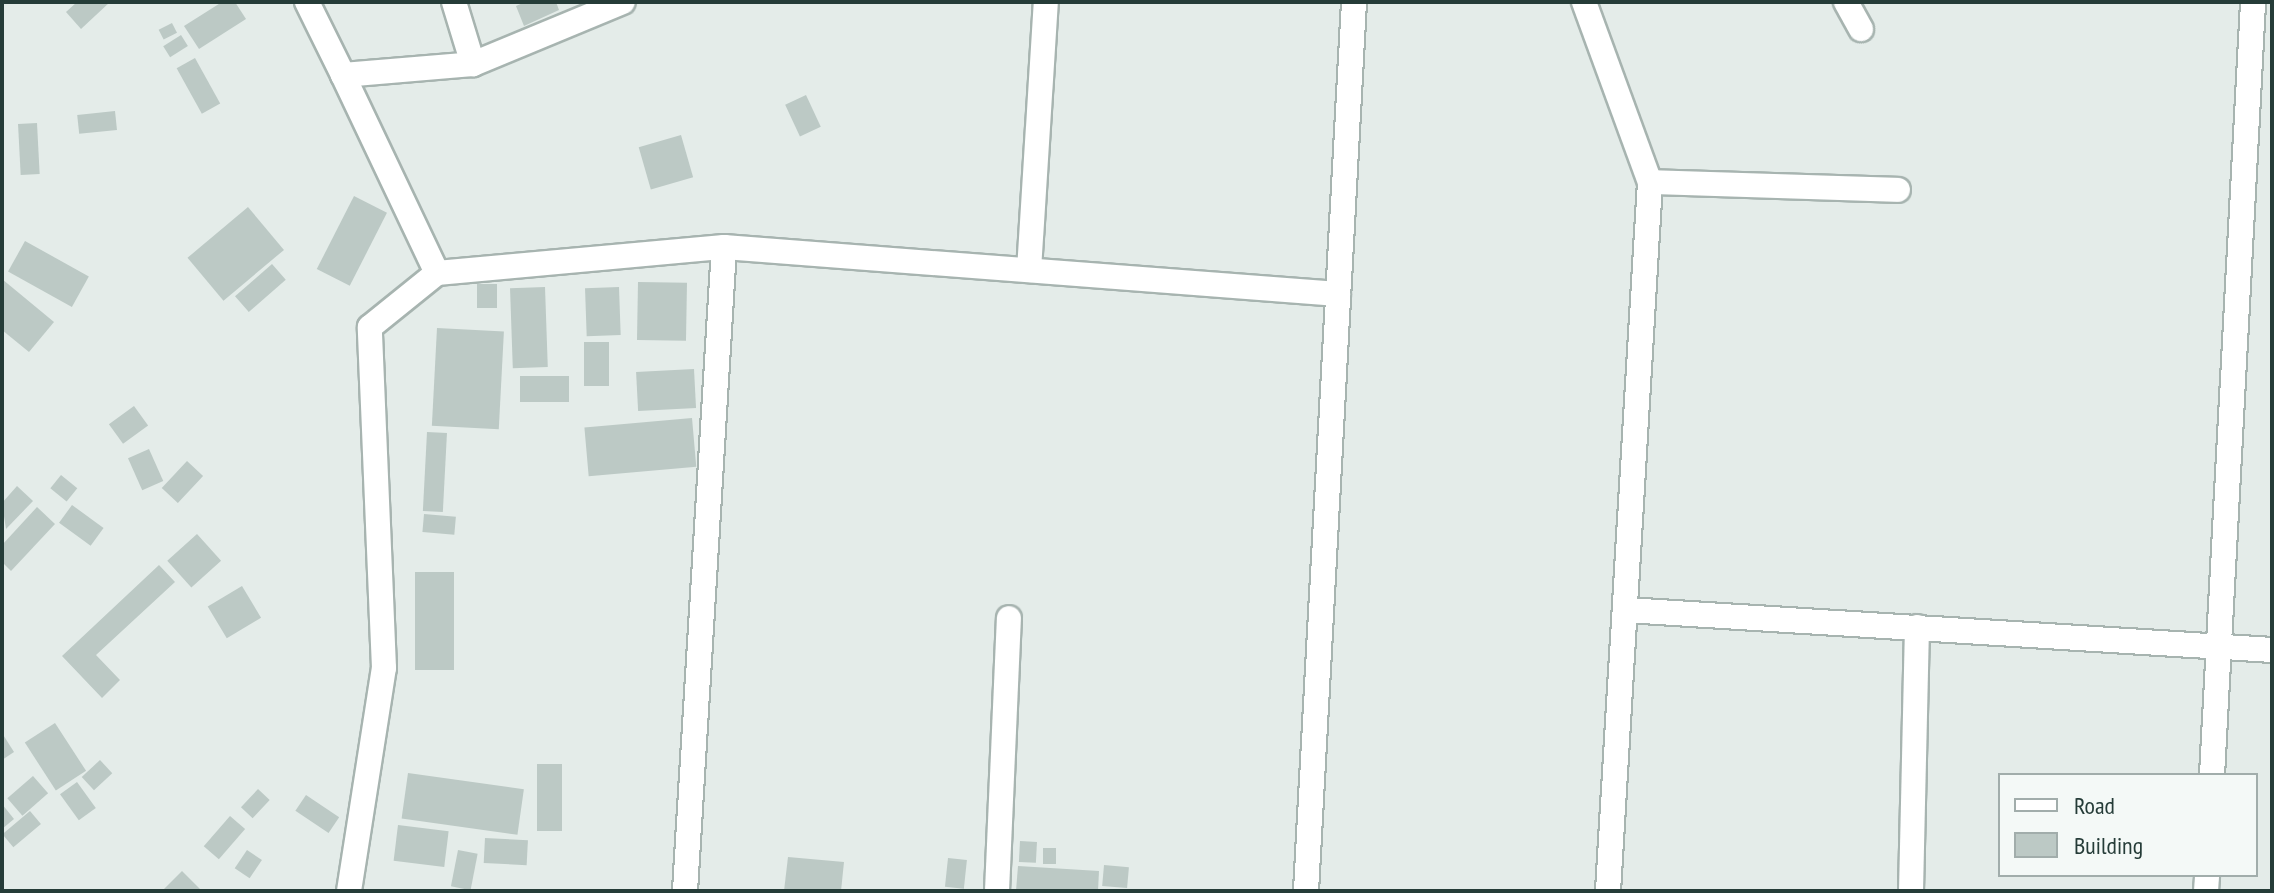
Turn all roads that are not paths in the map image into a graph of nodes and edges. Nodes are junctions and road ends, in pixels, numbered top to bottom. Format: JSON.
{"nodes":[{"id":1,"x":307,"y":2,"type":"edge"},
{"id":2,"x":454,"y":2,"type":"edge"},
{"id":3,"x":623,"y":2,"type":"edge"},
{"id":4,"x":1046,"y":2,"type":"edge"},
{"id":5,"x":1354,"y":2,"type":"edge"},
{"id":6,"x":1584,"y":2,"type":"edge"},
{"id":7,"x":1846,"y":2,"type":"edge"},
{"id":8,"x":2253,"y":2,"type":"edge"},
{"id":9,"x":1861,"y":29,"type":"dead end"},
{"id":10,"x":473,"y":64,"type":"junction"},
{"id":11,"x":343,"y":75,"type":"junction"},
{"id":12,"x":1650,"y":182,"type":"junction"},
{"id":13,"x":1898,"y":190,"type":"dead end"},
{"id":14,"x":724,"y":247,"type":"junction"},
{"id":15,"x":1029,"y":270,"type":"junction"},
{"id":16,"x":437,"y":273,"type":"junction"},
{"id":17,"x":1338,"y":294,"type":"junction"},
{"id":18,"x":1626,"y":610,"type":"junction"},
{"id":19,"x":1009,"y":618,"type":"dead end"},
{"id":20,"x":1917,"y":627,"type":"junction"},
{"id":21,"x":2219,"y":647,"type":"junction"},
{"id":22,"x":2272,"y":650,"type":"edge"},
{"id":23,"x":2212,"y":773,"type":"edge"},
{"id":24,"x":349,"y":891,"type":"edge"},
{"id":25,"x":685,"y":891,"type":"edge"},
{"id":26,"x":997,"y":891,"type":"edge"},
{"id":27,"x":1306,"y":891,"type":"edge"},
{"id":28,"x":1608,"y":891,"type":"edge"},
{"id":29,"x":1911,"y":891,"type":"edge"}],
"edges":[{"from":1,"to":11,"type":"street"},
{"from":2,"to":10,"type":"street"},
{"from":3,"to":10,"type":"street"},
{"from":4,"to":15,"type":"street"},
{"from":5,"to":17,"type":"street"},
{"from":6,"to":12,"type":"street"},
{"from":7,"to":9,"type":"street"},
{"from":8,"to":21,"type":"street"},
{"from":10,"to":11,"type":"street"},
{"from":11,"to":16,"type":"street"},
{"from":12,"to":13,"type":"street"},
{"from":12,"to":18,"type":"street"},
{"from":14,"to":15,"type":"street"},
{"from":14,"to":16,"type":"street"},
{"from":14,"to":25,"type":"street"},
{"from":15,"to":17,"type":"street"},
{"from":16,"to":24,"type":"street"},
{"from":17,"to":27,"type":"street"},
{"from":18,"to":20,"type":"street"},
{"from":18,"to":28,"type":"street"},
{"from":19,"to":26,"type":"street"},
{"from":20,"to":21,"type":"street"},
{"from":20,"to":29,"type":"street"},
{"from":21,"to":22,"type":"street"},
{"from":21,"to":23,"type":"street"}]}
